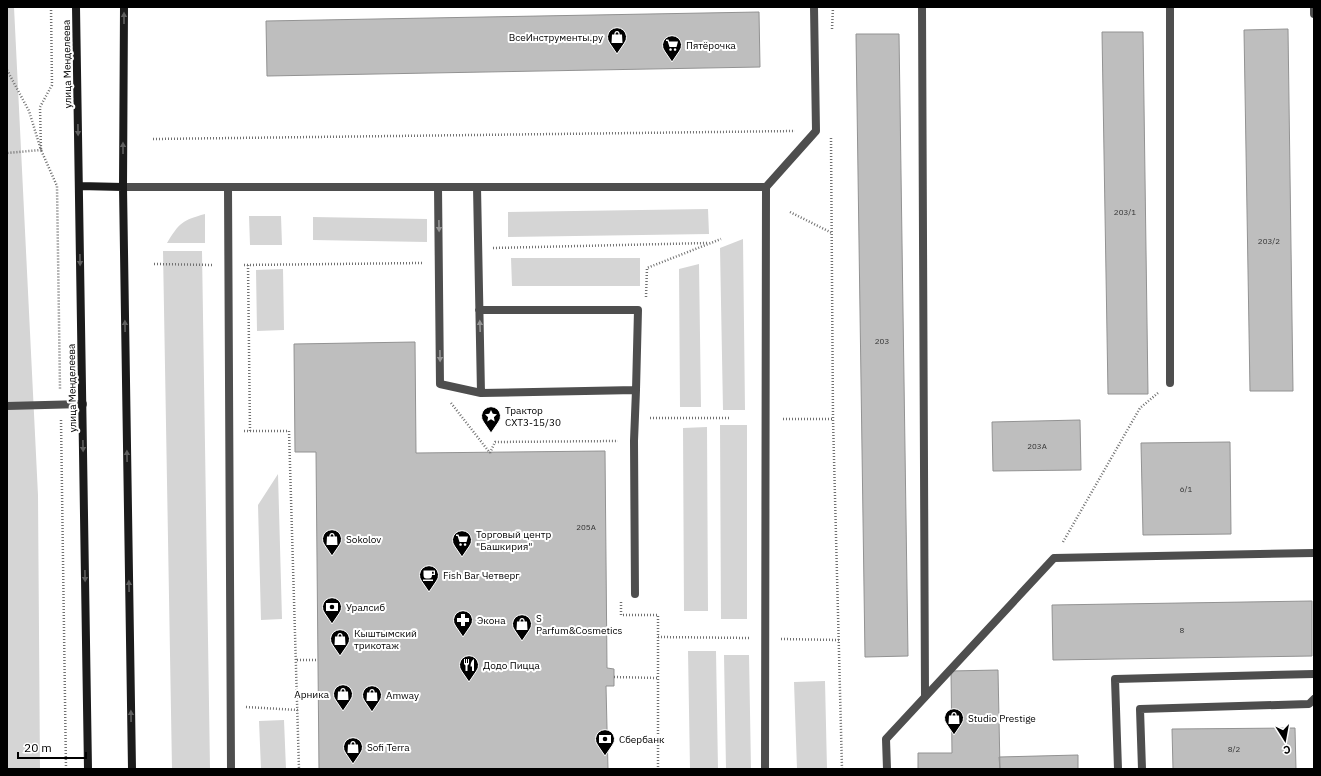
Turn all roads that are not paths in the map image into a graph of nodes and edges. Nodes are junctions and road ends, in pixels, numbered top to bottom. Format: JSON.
{"nodes":[{"id":1,"x":76,"y":7,"type":"edge"},
{"id":2,"x":124,"y":7,"type":"edge"},
{"id":3,"x":814,"y":7,"type":"edge"},
{"id":4,"x":922,"y":7,"type":"edge"},
{"id":5,"x":1170,"y":7,"type":"edge"},
{"id":6,"x":1314,"y":7,"type":"edge"},
{"id":7,"x":1314,"y":14,"type":"edge"},
{"id":8,"x":79,"y":186,"type":"junction"},
{"id":9,"x":123,"y":187,"type":"junction"},
{"id":10,"x":228,"y":187,"type":"junction"},
{"id":11,"x":438,"y":187,"type":"junction"},
{"id":12,"x":477,"y":187,"type":"junction"},
{"id":13,"x":766,"y":187,"type":"junction"},
{"id":14,"x":479,"y":310,"type":"junction"},
{"id":15,"x":1170,"y":383,"type":"road end"},
{"id":16,"x":636,"y":390,"type":"junction"},
{"id":17,"x":481,"y":392,"type":"junction"},
{"id":18,"x":83,"y":404,"type":"junction"},
{"id":19,"x":7,"y":406,"type":"edge"},
{"id":20,"x":1314,"y":554,"type":"edge"},
{"id":21,"x":635,"y":594,"type":"dead end"},
{"id":22,"x":1314,"y":674,"type":"edge"},
{"id":23,"x":925,"y":695,"type":"junction"},
{"id":24,"x":1314,"y":699,"type":"edge"},
{"id":25,"x":88,"y":769,"type":"edge"},
{"id":26,"x":132,"y":769,"type":"edge"},
{"id":27,"x":231,"y":769,"type":"edge"},
{"id":28,"x":765,"y":769,"type":"edge"},
{"id":29,"x":887,"y":769,"type":"edge"},
{"id":30,"x":1118,"y":769,"type":"edge"},
{"id":31,"x":1142,"y":769,"type":"edge"}],
"edges":[{"from":1,"to":8,"type":"main road","name":"улица Менделеева","one_way":true},
{"from":9,"to":2,"type":"main road","one_way":true},
{"from":3,"to":13,"type":"street"},
{"from":4,"to":23,"type":"street"},
{"from":5,"to":15,"type":"street"},
{"from":6,"to":7,"type":"street"},
{"from":8,"to":9,"type":"main road"},
{"from":8,"to":18,"type":"main road","name":"улица Менделеева","one_way":true},
{"from":9,"to":10,"type":"street"},
{"from":26,"to":9,"type":"main road","one_way":true},
{"from":10,"to":11,"type":"street"},
{"from":10,"to":27,"type":"street"},
{"from":11,"to":12,"type":"street"},
{"from":11,"to":17,"type":"street","one_way":true},
{"from":12,"to":13,"type":"street"},
{"from":12,"to":14,"type":"street"},
{"from":13,"to":28,"type":"street"},
{"from":14,"to":16,"type":"street"},
{"from":17,"to":14,"type":"street","one_way":true},
{"from":16,"to":17,"type":"street"},
{"from":16,"to":21,"type":"street"},
{"from":18,"to":19,"type":"street"},
{"from":18,"to":25,"type":"main road","name":"улица Менделеева","one_way":true},
{"from":20,"to":23,"type":"street"},
{"from":22,"to":30,"type":"street"},
{"from":23,"to":29,"type":"street"},
{"from":24,"to":31,"type":"street"}]}
